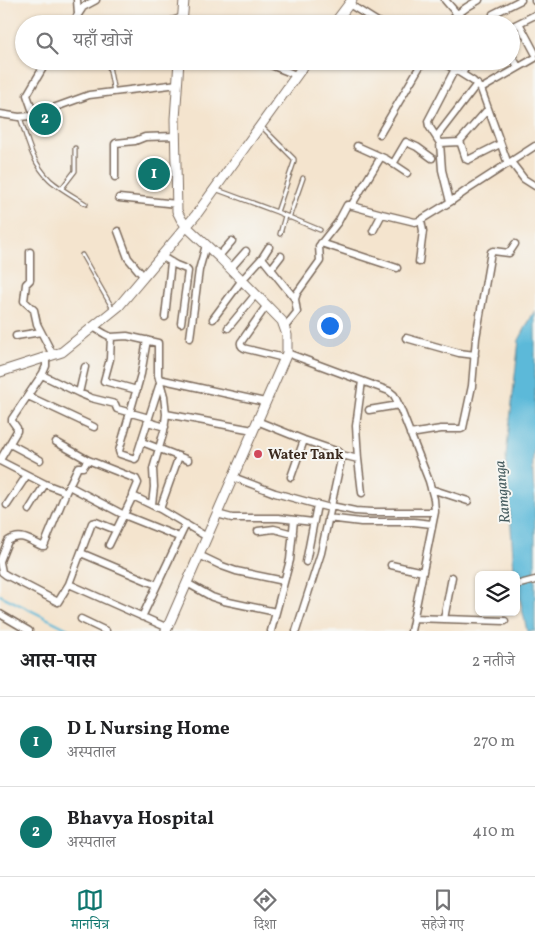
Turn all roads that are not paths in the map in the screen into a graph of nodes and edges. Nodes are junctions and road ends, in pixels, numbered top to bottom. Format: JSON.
{"nodes":[{"id":1,"x":77,"y":0,"type":"edge"},
{"id":2,"x":96,"y":0,"type":"edge"},
{"id":3,"x":184,"y":0,"type":"edge"},
{"id":4,"x":444,"y":0,"type":"edge"},
{"id":5,"x":480,"y":0,"type":"edge"},
{"id":6,"x":521,"y":0,"type":"edge"},
{"id":7,"x":351,"y":2,"type":"edge"},
{"id":8,"x":78,"y":14,"type":"joint"},
{"id":9,"x":457,"y":14,"type":"joint"},
{"id":10,"x":493,"y":14,"type":"dead end"},
{"id":11,"x":182,"y":15,"type":"edge"},
{"id":12,"x":341,"y":15,"type":"edge"},
{"id":13,"x":369,"y":15,"type":"edge"},
{"id":14,"x":535,"y":15,"type":"edge"},
{"id":15,"x":520,"y":23,"type":"joint"},
{"id":16,"x":535,"y":53,"type":"edge"},
{"id":17,"x":535,"y":58,"type":"edge"},
{"id":18,"x":520,"y":66,"type":"edge"},
{"id":19,"x":41,"y":70,"type":"edge"},
{"id":20,"x":110,"y":70,"type":"edge"},
{"id":21,"x":179,"y":70,"type":"edge"},
{"id":22,"x":284,"y":70,"type":"edge"},
{"id":23,"x":300,"y":70,"type":"edge"},
{"id":24,"x":419,"y":70,"type":"edge"},
{"id":25,"x":455,"y":70,"type":"joint"},
{"id":26,"x":464,"y":70,"type":"edge"},
{"id":27,"x":512,"y":70,"type":"edge"},
{"id":28,"x":462,"y":74,"type":"junction"},
{"id":29,"x":296,"y":75,"type":"junction"},
{"id":30,"x":178,"y":84,"type":"junction"},
{"id":31,"x":479,"y":86,"type":"junction"},
{"id":32,"x":114,"y":92,"type":"junction"},
{"id":33,"x":488,"y":109,"type":"junction"},
{"id":34,"x":0,"y":114,"type":"edge"},
{"id":35,"x":34,"y":115,"type":"junction"},
{"id":36,"x":20,"y":116,"type":"junction"},
{"id":37,"x":260,"y":126,"type":"junction"},
{"id":38,"x":380,"y":134,"type":"dead end"},
{"id":39,"x":175,"y":136,"type":"junction"},
{"id":40,"x":436,"y":136,"type":"junction"},
{"id":41,"x":460,"y":141,"type":"junction"},
{"id":42,"x":440,"y":143,"type":"junction"},
{"id":43,"x":500,"y":144,"type":"junction"},
{"id":44,"x":357,"y":146,"type":"dead end"},
{"id":45,"x":535,"y":146,"type":"edge"},
{"id":46,"x":75,"y":148,"type":"dead end"},
{"id":47,"x":381,"y":157,"type":"junction"},
{"id":48,"x":432,"y":158,"type":"dead end"},
{"id":49,"x":509,"y":163,"type":"junction"},
{"id":50,"x":393,"y":164,"type":"junction"},
{"id":51,"x":407,"y":173,"type":"dead end"},
{"id":52,"x":115,"y":177,"type":"dead end"},
{"id":53,"x":303,"y":178,"type":"dead end"},
{"id":54,"x":535,"y":186,"type":"edge"},
{"id":55,"x":62,"y":188,"type":"junction"},
{"id":56,"x":215,"y":189,"type":"junction"},
{"id":57,"x":119,"y":198,"type":"dead end"},
{"id":58,"x":450,"y":202,"type":"junction"},
{"id":59,"x":86,"y":204,"type":"dead end"},
{"id":60,"x":177,"y":204,"type":"junction"},
{"id":61,"x":351,"y":206,"type":"junction"},
{"id":62,"x":277,"y":212,"type":"junction"},
{"id":63,"x":382,"y":214,"type":"junction"},
{"id":64,"x":287,"y":217,"type":"junction"},
{"id":65,"x":421,"y":220,"type":"junction"},
{"id":66,"x":187,"y":227,"type":"junction"},
{"id":67,"x":320,"y":230,"type":"dead end"},
{"id":68,"x":118,"y":231,"type":"dead end"},
{"id":69,"x":373,"y":231,"type":"dead end"},
{"id":70,"x":280,"y":234,"type":"dead end"},
{"id":71,"x":232,"y":241,"type":"dead end"},
{"id":72,"x":321,"y":243,"type":"junction"},
{"id":73,"x":515,"y":244,"type":"dead end"},
{"id":74,"x":206,"y":245,"type":"junction"},
{"id":75,"x":269,"y":247,"type":"dead end"},
{"id":76,"x":246,"y":251,"type":"dead end"},
{"id":77,"x":30,"y":252,"type":"dead end"},
{"id":78,"x":82,"y":256,"type":"dead end"},
{"id":79,"x":162,"y":256,"type":"junction"},
{"id":80,"x":218,"y":256,"type":"junction"},
{"id":81,"x":281,"y":256,"type":"dead end"},
{"id":82,"x":262,"y":258,"type":"junction"},
{"id":83,"x":171,"y":262,"type":"junction"},
{"id":84,"x":419,"y":262,"type":"dead end"},
{"id":85,"x":230,"y":268,"type":"junction"},
{"id":86,"x":396,"y":268,"type":"dead end"},
{"id":87,"x":270,"y":269,"type":"junction"},
{"id":88,"x":144,"y":277,"type":"junction"},
{"id":89,"x":242,"y":280,"type":"junction"},
{"id":90,"x":256,"y":294,"type":"junction"},
{"id":91,"x":295,"y":299,"type":"junction"},
{"id":92,"x":267,"y":305,"type":"junction"},
{"id":93,"x":114,"y":310,"type":"junction"},
{"id":94,"x":165,"y":317,"type":"dead end"},
{"id":95,"x":214,"y":319,"type":"dead end"},
{"id":96,"x":181,"y":323,"type":"dead end"},
{"id":97,"x":93,"y":327,"type":"junction"},
{"id":98,"x":285,"y":327,"type":"junction"},
{"id":99,"x":228,"y":328,"type":"dead end"},
{"id":100,"x":41,"y":332,"type":"junction"},
{"id":101,"x":16,"y":336,"type":"dead end"},
{"id":102,"x":111,"y":337,"type":"junction"},
{"id":103,"x":190,"y":338,"type":"dead end"},
{"id":104,"x":406,"y":338,"type":"dead end"},
{"id":105,"x":147,"y":340,"type":"junction"},
{"id":106,"x":475,"y":355,"type":"junction"},
{"id":107,"x":49,"y":356,"type":"junction"},
{"id":108,"x":285,"y":356,"type":"junction"},
{"id":109,"x":85,"y":367,"type":"dead end"},
{"id":110,"x":0,"y":372,"type":"edge"},
{"id":111,"x":42,"y":375,"type":"junction"},
{"id":112,"x":160,"y":381,"type":"junction"},
{"id":113,"x":362,"y":381,"type":"junction"},
{"id":114,"x":137,"y":390,"type":"junction"},
{"id":115,"x":79,"y":393,"type":"junction"},
{"id":116,"x":28,"y":396,"type":"junction"},
{"id":117,"x":265,"y":402,"type":"junction"},
{"id":118,"x":399,"y":405,"type":"junction"},
{"id":119,"x":369,"y":410,"type":"dead end"},
{"id":120,"x":131,"y":412,"type":"junction"},
{"id":121,"x":166,"y":414,"type":"junction"},
{"id":122,"x":149,"y":420,"type":"junction"},
{"id":123,"x":255,"y":426,"type":"junction"},
{"id":124,"x":94,"y":427,"type":"dead end"},
{"id":125,"x":164,"y":427,"type":"junction"},
{"id":126,"x":410,"y":434,"type":"junction"},
{"id":127,"x":304,"y":440,"type":"junction"},
{"id":128,"x":56,"y":442,"type":"dead end"},
{"id":129,"x":142,"y":442,"type":"junction"},
{"id":130,"x":10,"y":444,"type":"junction"},
{"id":131,"x":159,"y":448,"type":"junction"},
{"id":132,"x":342,"y":455,"type":"junction"},
{"id":133,"x":179,"y":456,"type":"junction"},
{"id":134,"x":358,"y":459,"type":"junction"},
{"id":135,"x":40,"y":460,"type":"dead end"},
{"id":136,"x":88,"y":460,"type":"junction"},
{"id":137,"x":188,"y":460,"type":"dead end"},
{"id":138,"x":0,"y":461,"type":"edge"},
{"id":139,"x":27,"y":475,"type":"junction"},
{"id":140,"x":233,"y":476,"type":"junction"},
{"id":141,"x":291,"y":477,"type":"dead end"},
{"id":142,"x":45,"y":484,"type":"junction"},
{"id":143,"x":68,"y":489,"type":"junction"},
{"id":144,"x":431,"y":489,"type":"junction"},
{"id":145,"x":362,"y":493,"type":"dead end"},
{"id":146,"x":133,"y":496,"type":"junction"},
{"id":147,"x":468,"y":501,"type":"dead end"},
{"id":148,"x":152,"y":504,"type":"junction"},
{"id":149,"x":6,"y":505,"type":"dead end"},
{"id":150,"x":317,"y":505,"type":"junction"},
{"id":151,"x":331,"y":507,"type":"junction"},
{"id":152,"x":160,"y":508,"type":"junction"},
{"id":153,"x":29,"y":510,"type":"dead end"},
{"id":154,"x":435,"y":512,"type":"junction"},
{"id":155,"x":217,"y":514,"type":"junction"},
{"id":156,"x":124,"y":515,"type":"junction"},
{"id":157,"x":328,"y":518,"type":"junction"},
{"id":158,"x":294,"y":520,"type":"junction"},
{"id":159,"x":313,"y":522,"type":"junction"},
{"id":160,"x":186,"y":524,"type":"junction"},
{"id":161,"x":432,"y":524,"type":"junction"},
{"id":162,"x":116,"y":530,"type":"junction"},
{"id":163,"x":258,"y":531,"type":"dead end"},
{"id":164,"x":293,"y":534,"type":"junction"},
{"id":165,"x":180,"y":537,"type":"junction"},
{"id":166,"x":207,"y":537,"type":"junction"},
{"id":167,"x":109,"y":545,"type":"dead end"},
{"id":168,"x":2,"y":550,"type":"edge"},
{"id":169,"x":81,"y":553,"type":"junction"},
{"id":170,"x":199,"y":555,"type":"junction"},
{"id":171,"x":0,"y":562,"type":"edge"},
{"id":172,"x":306,"y":562,"type":"dead end"},
{"id":173,"x":391,"y":566,"type":"dead end"},
{"id":174,"x":422,"y":572,"type":"junction"},
{"id":175,"x":452,"y":577,"type":"dead end"},
{"id":176,"x":535,"y":580,"type":"edge"},
{"id":177,"x":284,"y":581,"type":"junction"},
{"id":178,"x":187,"y":583,"type":"junction"},
{"id":179,"x":69,"y":584,"type":"junction"},
{"id":180,"x":520,"y":584,"type":"edge"},
{"id":181,"x":157,"y":585,"type":"junction"},
{"id":182,"x":276,"y":612,"type":"junction"},
{"id":183,"x":0,"y":614,"type":"edge"},
{"id":184,"x":142,"y":616,"type":"junction"},
{"id":185,"x":413,"y":618,"type":"junction"},
{"id":186,"x":82,"y":619,"type":"dead end"},
{"id":187,"x":444,"y":619,"type":"junction"},
{"id":188,"x":505,"y":621,"type":"dead end"},
{"id":189,"x":167,"y":630,"type":"edge"},
{"id":190,"x":30,"y":631,"type":"edge"},
{"id":191,"x":106,"y":631,"type":"edge"},
{"id":192,"x":271,"y":631,"type":"edge"},
{"id":193,"x":296,"y":631,"type":"edge"},
{"id":194,"x":411,"y":631,"type":"edge"}],
"edges":[{"from":1,"to":8,"type":"street"},
{"from":2,"to":8,"type":"street"},
{"from":3,"to":11,"type":"street"},
{"from":4,"to":9,"type":"street"},
{"from":5,"to":9,"type":"street"},
{"from":6,"to":10,"type":"street"},
{"from":7,"to":12,"type":"street"},
{"from":7,"to":13,"type":"street"},
{"from":14,"to":15,"type":"street"},
{"from":15,"to":16,"type":"street"},
{"from":17,"to":18,"type":"street"},
{"from":19,"to":35,"type":"street"},
{"from":20,"to":32,"type":"lane"},
{"from":21,"to":30,"type":"street"},
{"from":22,"to":29,"type":"street"},
{"from":23,"to":29,"type":"street"},
{"from":24,"to":38,"type":"street"},
{"from":25,"to":28,"type":"street"},
{"from":25,"to":40,"type":"street"},
{"from":26,"to":28,"type":"street"},
{"from":27,"to":31,"type":"street"},
{"from":28,"to":31,"type":"street"},
{"from":29,"to":37,"type":"street"},
{"from":30,"to":32,"type":"street"},
{"from":30,"to":39,"type":"street"},
{"from":31,"to":33,"type":"street"},
{"from":31,"to":40,"type":"street"},
{"from":32,"to":35,"type":"street"},
{"from":33,"to":41,"type":"street"},
{"from":33,"to":43,"type":"street"},
{"from":34,"to":36,"type":"street"},
{"from":35,"to":36,"type":"street"},
{"from":36,"to":55,"type":"lane"},
{"from":37,"to":56,"type":"street"},
{"from":37,"to":62,"type":"lane"},
{"from":39,"to":52,"type":"street"},
{"from":39,"to":60,"type":"street"},
{"from":40,"to":42,"type":"street"},
{"from":41,"to":42,"type":"street"},
{"from":41,"to":43,"type":"street"},
{"from":42,"to":58,"type":"street"},
{"from":43,"to":49,"type":"street"},
{"from":44,"to":47,"type":"street"},
{"from":45,"to":49,"type":"street"},
{"from":46,"to":55,"type":"lane"},
{"from":47,"to":50,"type":"street"},
{"from":47,"to":61,"type":"street"},
{"from":48,"to":50,"type":"street"},
{"from":49,"to":54,"type":"street"},
{"from":49,"to":58,"type":"street"},
{"from":50,"to":51,"type":"street"},
{"from":53,"to":64,"type":"lane"},
{"from":55,"to":59,"type":"lane"},
{"from":56,"to":62,"type":"lane"},
{"from":56,"to":66,"type":"street"},
{"from":57,"to":60,"type":"street"},
{"from":58,"to":65,"type":"street"},
{"from":60,"to":66,"type":"street"},
{"from":61,"to":63,"type":"street"},
{"from":61,"to":72,"type":"street"},
{"from":62,"to":64,"type":"lane"},
{"from":63,"to":65,"type":"street"},
{"from":63,"to":69,"type":"street"},
{"from":64,"to":67,"type":"lane"},
{"from":64,"to":70,"type":"lane"},
{"from":65,"to":84,"type":"street"},
{"from":66,"to":74,"type":"street"},
{"from":66,"to":79,"type":"street"},
{"from":68,"to":88,"type":"street"},
{"from":71,"to":80,"type":"street"},
{"from":72,"to":86,"type":"street"},
{"from":72,"to":91,"type":"street"},
{"from":73,"to":106,"type":"street"},
{"from":74,"to":80,"type":"street"},
{"from":74,"to":103,"type":"street"},
{"from":75,"to":82,"type":"street"},
{"from":76,"to":85,"type":"street"},
{"from":77,"to":100,"type":"street"},
{"from":78,"to":93,"type":"lane"},
{"from":79,"to":83,"type":"street"},
{"from":79,"to":88,"type":"street"},
{"from":80,"to":85,"type":"street"},
{"from":81,"to":87,"type":"street"},
{"from":82,"to":87,"type":"street"},
{"from":82,"to":89,"type":"street"},
{"from":83,"to":94,"type":"street"},
{"from":83,"to":96,"type":"street"},
{"from":85,"to":89,"type":"street"},
{"from":87,"to":91,"type":"street"},
{"from":88,"to":93,"type":"street"},
{"from":89,"to":90,"type":"street"},
{"from":89,"to":95,"type":"street"},
{"from":90,"to":92,"type":"street"},
{"from":90,"to":99,"type":"street"},
{"from":91,"to":98,"type":"street"},
{"from":92,"to":98,"type":"street"},
{"from":92,"to":108,"type":"street"},
{"from":93,"to":97,"type":"street"},
{"from":97,"to":102,"type":"street"},
{"from":97,"to":107,"type":"street"},
{"from":98,"to":108,"type":"street"},
{"from":100,"to":101,"type":"street"},
{"from":100,"to":107,"type":"street"},
{"from":102,"to":105,"type":"street"},
{"from":102,"to":114,"type":"street"},
{"from":104,"to":106,"type":"street"},
{"from":105,"to":112,"type":"street"},
{"from":105,"to":114,"type":"street"},
{"from":106,"to":126,"type":"street"},
{"from":107,"to":110,"type":"street"},
{"from":107,"to":111,"type":"street"},
{"from":108,"to":113,"type":"street"},
{"from":108,"to":117,"type":"street"},
{"from":109,"to":115,"type":"street"},
{"from":111,"to":115,"type":"street"},
{"from":111,"to":116,"type":"street"},
{"from":112,"to":117,"type":"street"},
{"from":112,"to":121,"type":"street"},
{"from":112,"to":122,"type":"street"},
{"from":113,"to":118,"type":"street"},
{"from":113,"to":134,"type":"street"},
{"from":114,"to":120,"type":"street"},
{"from":115,"to":120,"type":"street"},
{"from":116,"to":124,"type":"street"},
{"from":116,"to":130,"type":"street"},
{"from":117,"to":123,"type":"street"},
{"from":118,"to":119,"type":"street"},
{"from":118,"to":126,"type":"street"},
{"from":120,"to":122,"type":"street"},
{"from":120,"to":129,"type":"street"},
{"from":121,"to":123,"type":"street"},
{"from":121,"to":125,"type":"street"},
{"from":122,"to":125,"type":"street"},
{"from":122,"to":129,"type":"street"},
{"from":123,"to":127,"type":"street"},
{"from":123,"to":140,"type":"street"},
{"from":125,"to":131,"type":"street"},
{"from":126,"to":144,"type":"street"},
{"from":127,"to":132,"type":"street"},
{"from":127,"to":141,"type":"street"},
{"from":128,"to":136,"type":"street"},
{"from":129,"to":131,"type":"street"},
{"from":130,"to":135,"type":"street"},
{"from":130,"to":138,"type":"street"},
{"from":131,"to":133,"type":"street"},
{"from":131,"to":148,"type":"street"},
{"from":132,"to":134,"type":"street"},
{"from":132,"to":151,"type":"street"},
{"from":133,"to":137,"type":"street"},
{"from":133,"to":152,"type":"street"},
{"from":134,"to":145,"type":"street"},
{"from":136,"to":143,"type":"street"},
{"from":136,"to":146,"type":"street"},
{"from":138,"to":139,"type":"street"},
{"from":139,"to":142,"type":"street"},
{"from":139,"to":149,"type":"street"},
{"from":140,"to":150,"type":"street"},
{"from":140,"to":155,"type":"street"},
{"from":142,"to":143,"type":"street"},
{"from":142,"to":153,"type":"street"},
{"from":143,"to":156,"type":"street"},
{"from":143,"to":168,"type":"street"},
{"from":144,"to":147,"type":"street"},
{"from":144,"to":154,"type":"street"},
{"from":146,"to":148,"type":"street"},
{"from":146,"to":156,"type":"street"},
{"from":148,"to":152,"type":"street"},
{"from":150,"to":151,"type":"street"},
{"from":150,"to":159,"type":"street"},
{"from":151,"to":154,"type":"street"},
{"from":151,"to":157,"type":"street"},
{"from":152,"to":160,"type":"street"},
{"from":154,"to":161,"type":"street"},
{"from":155,"to":158,"type":"street"},
{"from":155,"to":166,"type":"street"},
{"from":156,"to":162,"type":"street"},
{"from":156,"to":165,"type":"street"},
{"from":157,"to":161,"type":"street"},
{"from":157,"to":193,"type":"street"},
{"from":158,"to":159,"type":"street"},
{"from":158,"to":164,"type":"street"},
{"from":159,"to":172,"type":"street"},
{"from":160,"to":165,"type":"street"},
{"from":160,"to":166,"type":"street"},
{"from":161,"to":174,"type":"street"},
{"from":162,"to":167,"type":"street"},
{"from":162,"to":169,"type":"street"},
{"from":163,"to":164,"type":"street"},
{"from":164,"to":177,"type":"street"},
{"from":165,"to":181,"type":"street"},
{"from":166,"to":170,"type":"street"},
{"from":168,"to":171,"type":"street"},
{"from":169,"to":179,"type":"street"},
{"from":169,"to":181,"type":"street"},
{"from":170,"to":177,"type":"street"},
{"from":170,"to":178,"type":"street"},
{"from":171,"to":179,"type":"street"},
{"from":173,"to":174,"type":"street"},
{"from":174,"to":185,"type":"street"},
{"from":175,"to":187,"type":"street"},
{"from":176,"to":180,"type":"street"},
{"from":177,"to":182,"type":"street"},
{"from":178,"to":182,"type":"street"},
{"from":178,"to":189,"type":"street"},
{"from":179,"to":184,"type":"street"},
{"from":181,"to":184,"type":"street"},
{"from":182,"to":192,"type":"street"},
{"from":183,"to":190,"type":"street"},
{"from":184,"to":189,"type":"street"},
{"from":185,"to":187,"type":"street"},
{"from":185,"to":194,"type":"street"},
{"from":186,"to":191,"type":"street"},
{"from":187,"to":188,"type":"street"}]}
